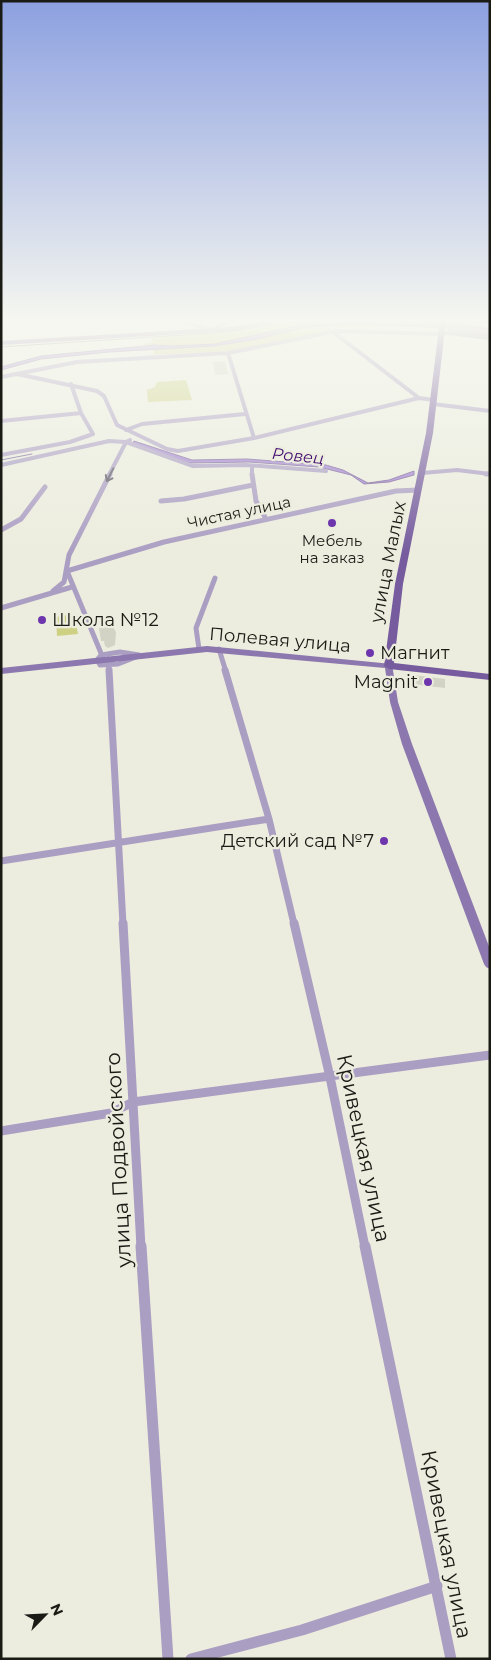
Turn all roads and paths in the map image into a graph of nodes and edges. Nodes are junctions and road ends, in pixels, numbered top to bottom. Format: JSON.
{"nodes":[{"id":1,"x":76,"y":397,"type":"edge"},
{"id":2,"x":103,"y":397,"type":"edge"},
{"id":3,"x":240,"y":397,"type":"edge"},
{"id":4,"x":434,"y":397,"type":"edge"},
{"id":5,"x":419,"y":398,"type":"joint"},
{"id":6,"x":433,"y":402,"type":"junction"},
{"id":7,"x":490,"y":411,"type":"edge"},
{"id":8,"x":81,"y":412,"type":"junction"},
{"id":9,"x":245,"y":414,"type":"junction"},
{"id":10,"x":1,"y":422,"type":"edge"},
{"id":11,"x":126,"y":430,"type":"junction"},
{"id":12,"x":137,"y":436,"type":"junction"},
{"id":13,"x":254,"y":438,"type":"junction"},
{"id":14,"x":126,"y":442,"type":"junction"},
{"id":15,"x":1,"y":456,"type":"edge"},
{"id":16,"x":4,"y":465,"type":"edge"},
{"id":17,"x":252,"y":466,"type":"junction"},
{"id":18,"x":423,"y":469,"type":"junction"},
{"id":19,"x":326,"y":471,"type":"dead end"},
{"id":20,"x":490,"y":474,"type":"edge"},
{"id":21,"x":253,"y":485,"type":"junction"},
{"id":22,"x":45,"y":487,"type":"dead end"},
{"id":23,"x":418,"y":490,"type":"junction"},
{"id":24,"x":161,"y":501,"type":"dead end"},
{"id":25,"x":266,"y":519,"type":"junction"},
{"id":26,"x":1,"y":530,"type":"edge"},
{"id":27,"x":67,"y":571,"type":"junction"},
{"id":28,"x":216,"y":578,"type":"dead end"},
{"id":29,"x":72,"y":586,"type":"junction"},
{"id":30,"x":53,"y":591,"type":"junction"},
{"id":31,"x":1,"y":601,"type":"edge"},
{"id":32,"x":2,"y":607,"type":"edge"},
{"id":33,"x":199,"y":649,"type":"junction"},
{"id":34,"x":219,"y":649,"type":"junction"},
{"id":35,"x":104,"y":660,"type":"junction"},
{"id":36,"x":389,"y":666,"type":"junction"},
{"id":37,"x":1,"y":671,"type":"edge"},
{"id":38,"x":490,"y":677,"type":"edge"},
{"id":39,"x":269,"y":819,"type":"junction"},
{"id":40,"x":118,"y":842,"type":"junction"},
{"id":41,"x":1,"y":861,"type":"edge"},
{"id":42,"x":490,"y":964,"type":"edge"},
{"id":43,"x":490,"y":1055,"type":"edge"},
{"id":44,"x":330,"y":1077,"type":"junction"},
{"id":45,"x":133,"y":1102,"type":"junction"},
{"id":46,"x":1,"y":1131,"type":"edge"},
{"id":47,"x":437,"y":1586,"type":"junction"},
{"id":48,"x":168,"y":1659,"type":"edge"},
{"id":49,"x":191,"y":1659,"type":"edge"},
{"id":50,"x":451,"y":1659,"type":"edge"}],
"edges":[{"from":1,"to":8,"type":"street"},
{"from":2,"to":11,"type":"street"},
{"from":3,"to":9,"type":"street"},
{"from":4,"to":6,"type":"main road","name":"улица Малых"},
{"from":5,"to":6,"type":"street"},
{"from":5,"to":13,"type":"street"},
{"from":6,"to":7,"type":"street"},
{"from":6,"to":18,"type":"main road","name":"улица Малых"},
{"from":8,"to":10,"type":"street"},
{"from":8,"to":15,"type":"street"},
{"from":9,"to":11,"type":"street"},
{"from":9,"to":13,"type":"street"},
{"from":11,"to":12,"type":"street"},
{"from":12,"to":13,"type":"street"},
{"from":12,"to":14,"type":"street"},
{"from":14,"to":16,"type":"street"},
{"from":14,"to":17,"type":"street"},
{"from":14,"to":27,"type":"street","one_way":true},
{"from":15,"to":16,"type":"street"},
{"from":17,"to":19,"type":"street"},
{"from":17,"to":21,"type":"street"},
{"from":18,"to":20,"type":"street"},
{"from":18,"to":23,"type":"main road","name":"улица Малых"},
{"from":21,"to":24,"type":"street"},
{"from":21,"to":25,"type":"street"},
{"from":22,"to":26,"type":"street"},
{"from":23,"to":25,"type":"street","name":"Чистая улица"},
{"from":23,"to":36,"type":"main road","name":"улица Малых"},
{"from":25,"to":27,"type":"street","name":"Чистая улица"},
{"from":27,"to":29,"type":"street"},
{"from":27,"to":30,"type":"street"},
{"from":28,"to":33,"type":"street","name":"Полевая улица"},
{"from":29,"to":30,"type":"street"},
{"from":29,"to":35,"type":"street"},
{"from":30,"to":32,"type":"street"},
{"from":31,"to":32,"type":"street"},
{"from":33,"to":34,"type":"street","name":"Полевая улица"},
{"from":33,"to":35,"type":"street","name":"Полевая улица"},
{"from":34,"to":36,"type":"street","name":"Полевая улица"},
{"from":34,"to":39,"type":"street","name":"Кривецкая улица"},
{"from":35,"to":37,"type":"street","name":"Полевая улица"},
{"from":35,"to":40,"type":"street","name":"улица Подвойского"},
{"from":36,"to":38,"type":"main road"},
{"from":36,"to":42,"type":"street","name":"улица Малых"},
{"from":39,"to":40,"type":"street"},
{"from":39,"to":44,"type":"street","name":"Кривецкая улица"},
{"from":40,"to":41,"type":"street"},
{"from":40,"to":45,"type":"street","name":"улица Подвойского"},
{"from":43,"to":44,"type":"street"},
{"from":44,"to":45,"type":"street"},
{"from":44,"to":47,"type":"street","name":"Кривецкая улица"},
{"from":45,"to":46,"type":"street"},
{"from":45,"to":48,"type":"street","name":"улица Подвойского"},
{"from":47,"to":49,"type":"street"},
{"from":47,"to":50,"type":"street","name":"Кривецкая улица"}]}
